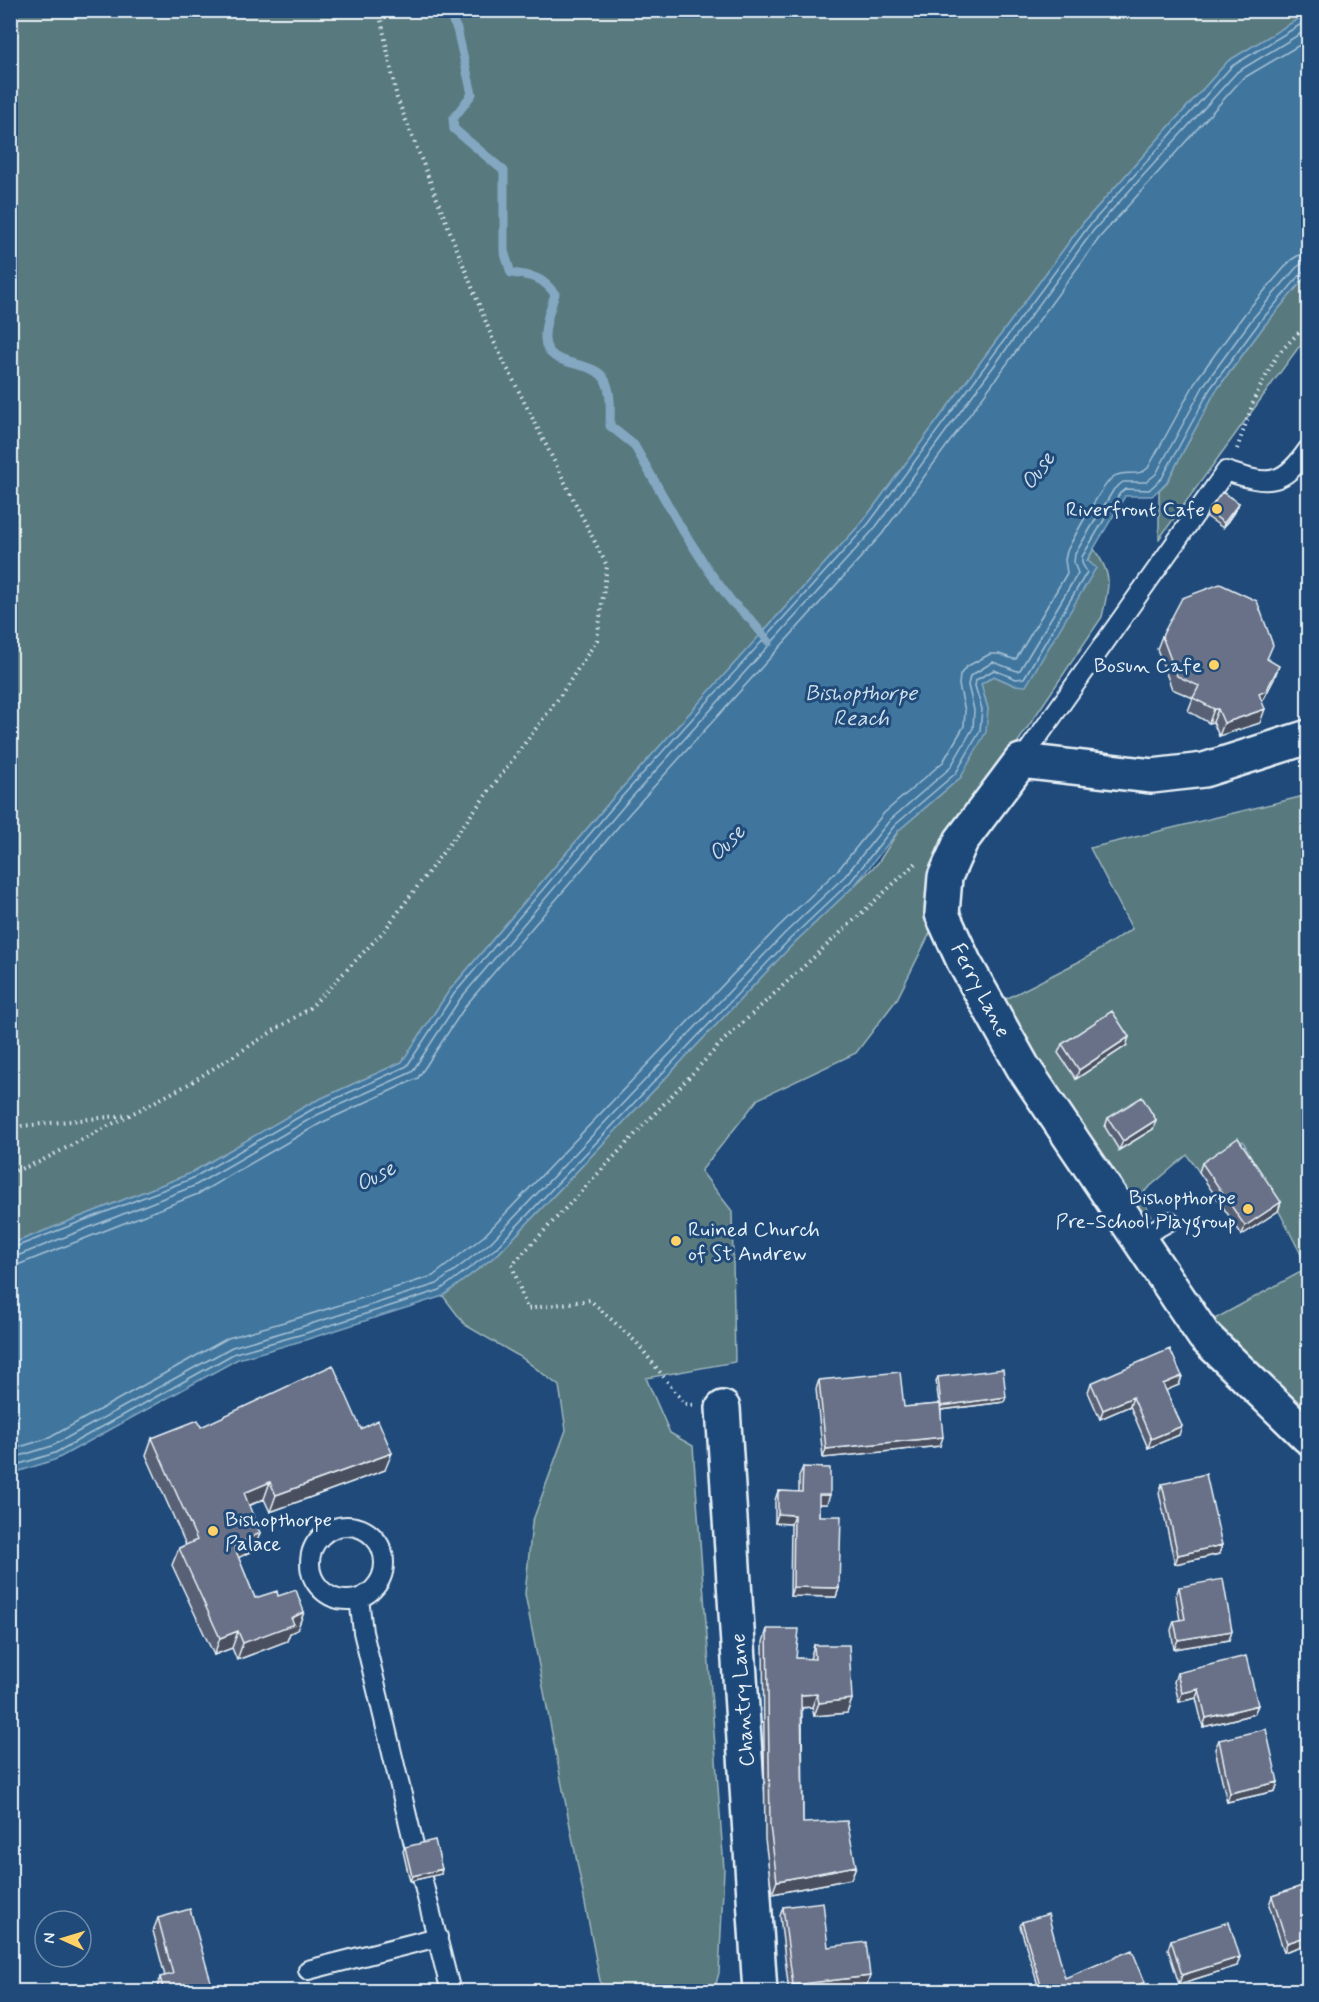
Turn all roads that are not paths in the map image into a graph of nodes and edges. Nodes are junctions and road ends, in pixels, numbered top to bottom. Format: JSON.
{"nodes":[{"id":1,"x":1308,"y":449,"type":"edge"},
{"id":2,"x":1308,"y":736,"type":"edge"},
{"id":3,"x":1021,"y":760,"type":"junction"},
{"id":4,"x":1170,"y":1221,"type":"dead end"},
{"id":5,"x":1138,"y":1239,"type":"junction"},
{"id":6,"x":723,"y":1408,"type":"road end"},
{"id":7,"x":1308,"y":1437,"type":"edge"},
{"id":8,"x":360,"y":1598,"type":"junction"},
{"id":9,"x":415,"y":1849,"type":"edge"},
{"id":10,"x":422,"y":1878,"type":"edge"},
{"id":11,"x":438,"y":1937,"type":"junction"},
{"id":12,"x":308,"y":1970,"type":"dead end"},
{"id":13,"x":450,"y":1992,"type":"edge"},
{"id":14,"x":760,"y":1992,"type":"edge"}],
"edges":[{"from":1,"to":3,"type":"lane"},
{"from":2,"to":3,"type":"street"},
{"from":3,"to":5,"type":"street","name":"Ferry Lane"},
{"from":4,"to":5,"type":"lane"},
{"from":5,"to":7,"type":"street","name":"Ferry Lane"},
{"from":6,"to":14,"type":"street","name":"Chantry Lane"},
{"from":8,"to":8,"type":"lane"},
{"from":8,"to":9,"type":"lane"},
{"from":10,"to":11,"type":"lane"},
{"from":11,"to":12,"type":"lane"},
{"from":11,"to":13,"type":"lane"}]}
